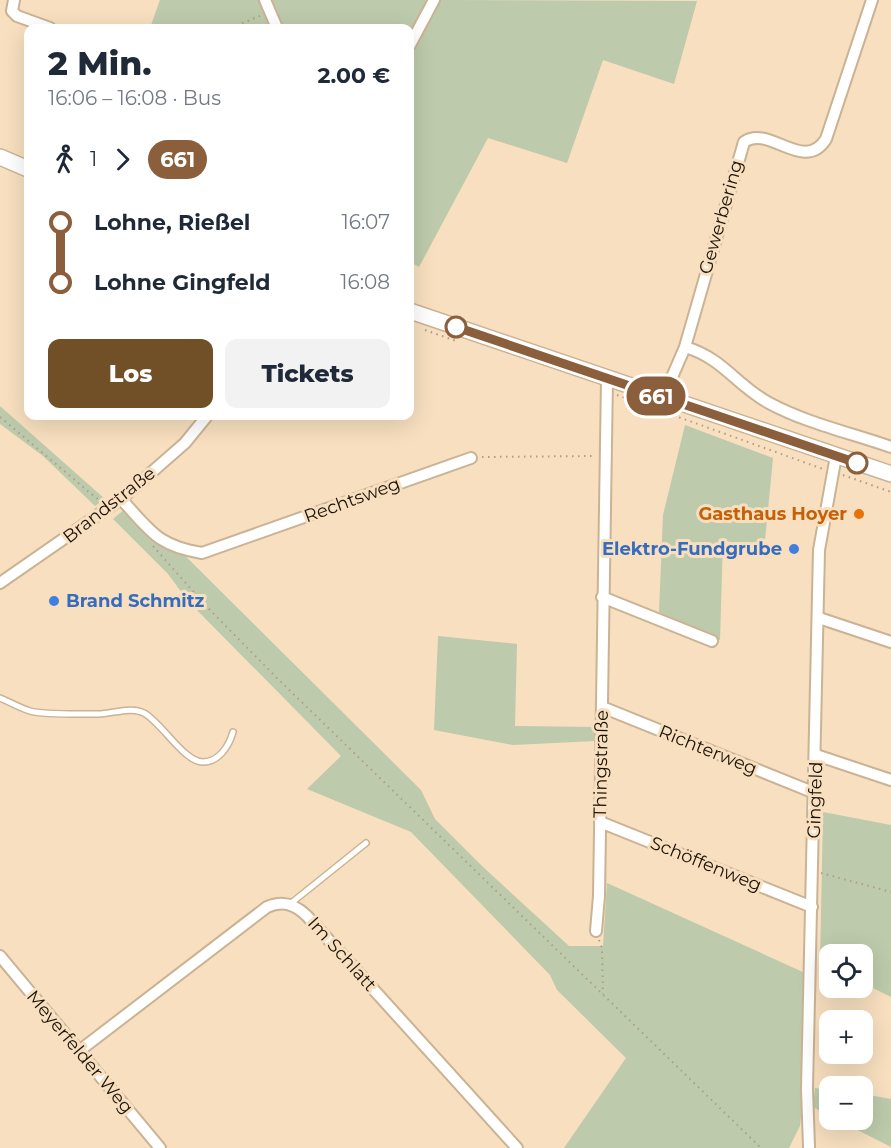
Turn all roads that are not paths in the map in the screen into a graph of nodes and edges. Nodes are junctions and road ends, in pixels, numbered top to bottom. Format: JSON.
{"nodes":[{"id":1,"x":14,"y":0,"type":"edge"},
{"id":2,"x":265,"y":0,"type":"edge"},
{"id":3,"x":434,"y":0,"type":"edge"},
{"id":4,"x":872,"y":0,"type":"edge"},
{"id":5,"x":39,"y":24,"type":"edge"},
{"id":6,"x":275,"y":24,"type":"edge"},
{"id":7,"x":414,"y":38,"type":"edge"},
{"id":8,"x":0,"y":157,"type":"edge"},
{"id":9,"x":24,"y":167,"type":"edge"},
{"id":10,"x":414,"y":312,"type":"edge"},
{"id":11,"x":685,"y":348,"type":"junction"},
{"id":12,"x":607,"y":379,"type":"junction"},
{"id":13,"x":663,"y":398,"type":"junction"},
{"id":14,"x":204,"y":420,"type":"edge"},
{"id":15,"x":891,"y":447,"type":"edge"},
{"id":16,"x":836,"y":456,"type":"junction"},
{"id":17,"x":471,"y":458,"type":"road end"},
{"id":18,"x":891,"y":474,"type":"edge"},
{"id":19,"x":121,"y":499,"type":"junction"},
{"id":20,"x":0,"y":583,"type":"edge"},
{"id":21,"x":602,"y":597,"type":"junction"},
{"id":22,"x":819,"y":618,"type":"junction"},
{"id":23,"x":712,"y":641,"type":"dead end"},
{"id":24,"x":891,"y":642,"type":"edge"},
{"id":25,"x":0,"y":698,"type":"edge"},
{"id":26,"x":602,"y":707,"type":"junction"},
{"id":27,"x":233,"y":732,"type":"dead end"},
{"id":28,"x":816,"y":755,"type":"junction"},
{"id":29,"x":891,"y":780,"type":"edge"},
{"id":30,"x":815,"y":793,"type":"junction"},
{"id":31,"x":600,"y":822,"type":"junction"},
{"id":32,"x":366,"y":843,"type":"dead end"},
{"id":33,"x":290,"y":904,"type":"junction"},
{"id":34,"x":812,"y":907,"type":"junction"},
{"id":35,"x":596,"y":931,"type":"road end"},
{"id":36,"x":0,"y":956,"type":"edge"},
{"id":37,"x":79,"y":1051,"type":"junction"},
{"id":38,"x":809,"y":1147,"type":"edge"},
{"id":39,"x":160,"y":1148,"type":"edge"},
{"id":40,"x":517,"y":1148,"type":"edge"}],
"edges":[{"from":1,"to":5,"type":"street"},
{"from":2,"to":6,"type":"street"},
{"from":3,"to":7,"type":"street"},
{"from":4,"to":11,"type":"street","name":"Gewerbering"},
{"from":8,"to":9,"type":"main road"},
{"from":10,"to":12,"type":"main road"},
{"from":11,"to":13,"type":"street","name":"Gewerbering"},
{"from":11,"to":15,"type":"street"},
{"from":12,"to":13,"type":"main road"},
{"from":12,"to":21,"type":"street","name":"Thingstraße"},
{"from":13,"to":16,"type":"main road"},
{"from":14,"to":19,"type":"street","name":"Brandstraße"},
{"from":16,"to":18,"type":"main road"},
{"from":16,"to":22,"type":"street","name":"Gingfeld"},
{"from":17,"to":19,"type":"street","name":"Rechtsweg"},
{"from":19,"to":20,"type":"street","name":"Brandstraße"},
{"from":21,"to":23,"type":"street"},
{"from":21,"to":26,"type":"street","name":"Thingstraße"},
{"from":22,"to":24,"type":"street"},
{"from":22,"to":28,"type":"street","name":"Gingfeld"},
{"from":25,"to":27,"type":"lane"},
{"from":26,"to":30,"type":"street","name":"Richterweg"},
{"from":26,"to":31,"type":"street","name":"Thingstraße"},
{"from":28,"to":29,"type":"street"},
{"from":28,"to":30,"type":"street","name":"Gingfeld"},
{"from":30,"to":34,"type":"street","name":"Gingfeld"},
{"from":31,"to":34,"type":"street","name":"Schöffenweg"},
{"from":31,"to":35,"type":"street","name":"Thingstraße"},
{"from":32,"to":33,"type":"lane"},
{"from":33,"to":37,"type":"street","name":"Im Schlatt"},
{"from":33,"to":40,"type":"street","name":"Im Schlatt"},
{"from":34,"to":38,"type":"street","name":"Gingfeld"},
{"from":36,"to":37,"type":"street","name":"Meyerfelder Weg"},
{"from":37,"to":39,"type":"street","name":"Meyerfelder Weg"}]}
